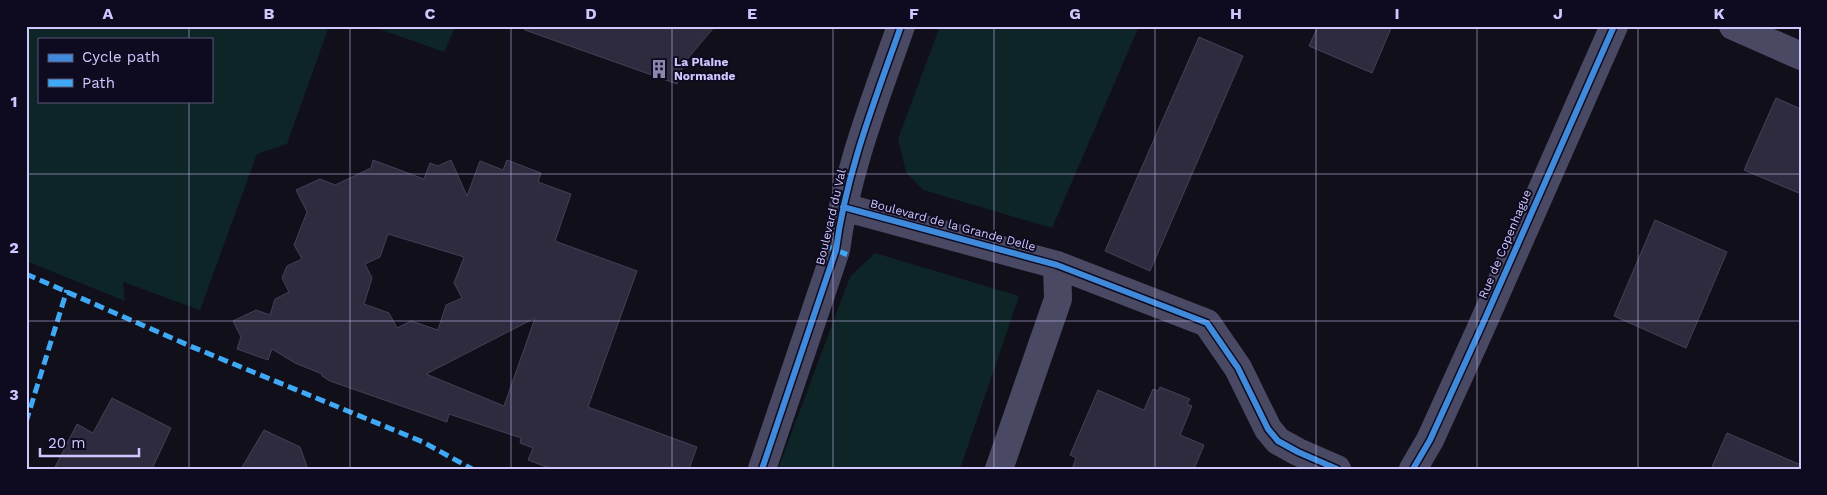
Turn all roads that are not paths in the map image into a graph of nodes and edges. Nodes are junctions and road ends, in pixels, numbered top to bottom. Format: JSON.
{"nodes":[{"id":1,"x":901,"y":26,"type":"edge"},
{"id":2,"x":1614,"y":26,"type":"edge"},
{"id":3,"x":1733,"y":26,"type":"edge"},
{"id":4,"x":1801,"y":56,"type":"edge"},
{"id":5,"x":843,"y":207,"type":"junction"},
{"id":6,"x":1058,"y":265,"type":"junction"},
{"id":7,"x":762,"y":469,"type":"edge"},
{"id":8,"x":999,"y":469,"type":"edge"},
{"id":9,"x":1337,"y":469,"type":"edge"},
{"id":10,"x":1413,"y":469,"type":"edge"}],
"edges":[{"from":1,"to":5,"type":"street","name":"Boulevard du Val"},
{"from":2,"to":10,"type":"street","name":"Rue de Copenhague"},
{"from":3,"to":4,"type":"street"},
{"from":5,"to":6,"type":"street","name":"Boulevard de la Grande Delle"},
{"from":5,"to":7,"type":"street","name":"Boulevard du Val"},
{"from":6,"to":8,"type":"street"},
{"from":6,"to":9,"type":"street"}]}
